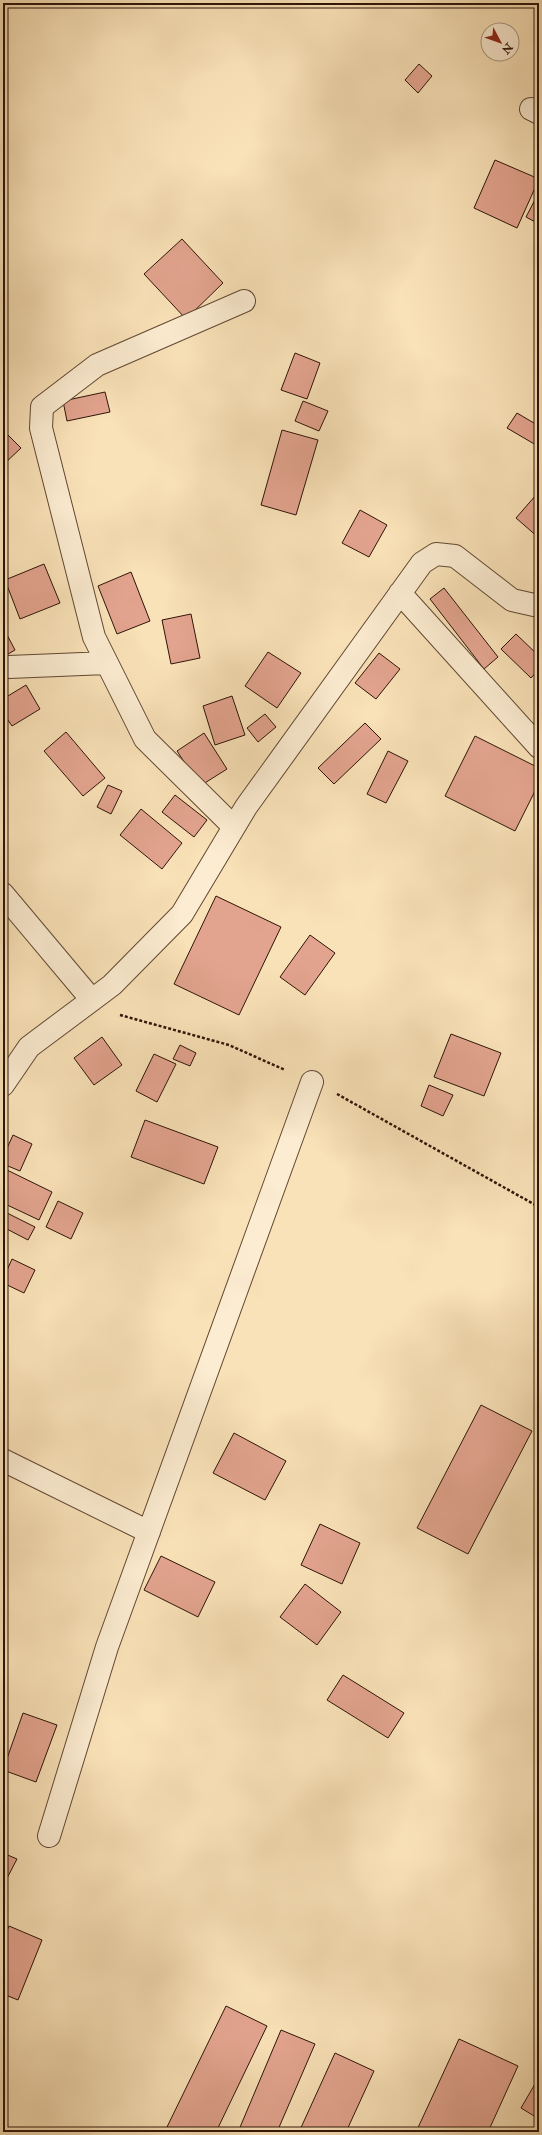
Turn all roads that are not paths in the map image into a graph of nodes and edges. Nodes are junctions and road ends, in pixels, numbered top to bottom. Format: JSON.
{"nodes":[{"id":1,"x":244,"y":301,"type":"dead end"},
{"id":2,"x":400,"y":593,"type":"junction"},
{"id":3,"x":539,"y":603,"type":"edge"},
{"id":4,"x":106,"y":663,"type":"junction"},
{"id":5,"x":9,"y":667,"type":"dead end"},
{"id":6,"x":539,"y":747,"type":"edge"},
{"id":7,"x":234,"y":827,"type":"junction"},
{"id":8,"x":3,"y":894,"type":"edge"},
{"id":9,"x":92,"y":1000,"type":"junction"},
{"id":10,"x":312,"y":1082,"type":"dead end"},
{"id":11,"x":3,"y":1085,"type":"edge"},
{"id":12,"x":3,"y":1460,"type":"edge"},
{"id":13,"x":149,"y":1532,"type":"junction"},
{"id":14,"x":49,"y":1836,"type":"dead end"}],
"edges":[{"from":1,"to":4,"type":"street"},
{"from":2,"to":3,"type":"street"},
{"from":2,"to":6,"type":"street"},
{"from":2,"to":7,"type":"street"},
{"from":4,"to":5,"type":"street"},
{"from":4,"to":7,"type":"street"},
{"from":7,"to":9,"type":"street"},
{"from":8,"to":9,"type":"street"},
{"from":9,"to":11,"type":"street"},
{"from":10,"to":13,"type":"street"},
{"from":12,"to":13,"type":"street"},
{"from":13,"to":14,"type":"street"}]}
